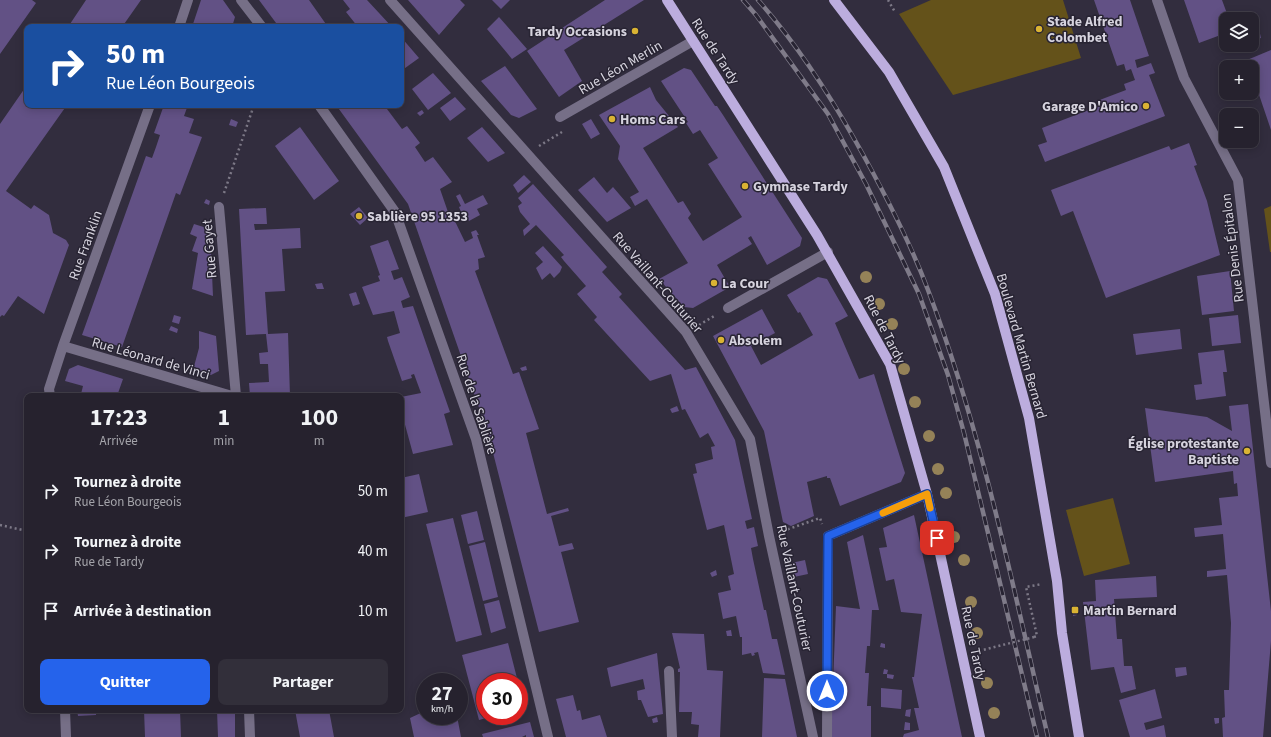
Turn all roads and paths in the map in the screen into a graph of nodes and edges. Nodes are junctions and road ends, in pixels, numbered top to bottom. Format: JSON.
{"nodes":[{"id":1,"x":188,"y":0,"type":"edge"},
{"id":2,"x":241,"y":0,"type":"edge"},
{"id":3,"x":390,"y":0,"type":"edge"},
{"id":4,"x":667,"y":0,"type":"edge"},
{"id":5,"x":834,"y":0,"type":"edge"},
{"id":6,"x":888,"y":0,"type":"edge"},
{"id":7,"x":1157,"y":0,"type":"edge"},
{"id":8,"x":895,"y":12,"type":"dead end"},
{"id":9,"x":179,"y":24,"type":"edge"},
{"id":10,"x":260,"y":24,"type":"edge"},
{"id":11,"x":693,"y":41,"type":"junction"},
{"id":12,"x":149,"y":108,"type":"edge"},
{"id":13,"x":253,"y":108,"type":"edge"},
{"id":14,"x":320,"y":108,"type":"edge"},
{"id":15,"x":560,"y":117,"type":"dead end"},
{"id":16,"x":554,"y":137,"type":"dead end"},
{"id":17,"x":540,"y":145,"type":"dead end"},
{"id":18,"x":219,"y":207,"type":"joint"},
{"id":19,"x":828,"y":252,"type":"junction"},
{"id":20,"x":728,"y":308,"type":"joint"},
{"id":21,"x":686,"y":332,"type":"junction"},
{"id":22,"x":63,"y":346,"type":"junction"},
{"id":23,"x":50,"y":393,"type":"edge"},
{"id":24,"x":222,"y":393,"type":"edge"},
{"id":25,"x":236,"y":393,"type":"edge"},
{"id":26,"x":1271,"y":463,"type":"edge"},
{"id":27,"x":927,"y":494,"type":"junction"},
{"id":28,"x":820,"y":518,"type":"dead end"},
{"id":29,"x":0,"y":525,"type":"edge"},
{"id":30,"x":791,"y":529,"type":"dead end"},
{"id":31,"x":24,"y":530,"type":"edge"},
{"id":32,"x":1057,"y":581,"type":"junction"},
{"id":33,"x":978,"y":651,"type":"dead end"},
{"id":34,"x":669,"y":671,"type":"dead end"},
{"id":35,"x":65,"y":713,"type":"edge"},
{"id":36,"x":249,"y":713,"type":"edge"},
{"id":37,"x":66,"y":737,"type":"edge"},
{"id":38,"x":250,"y":737,"type":"edge"},
{"id":39,"x":548,"y":737,"type":"edge"},
{"id":40,"x":672,"y":737,"type":"edge"},
{"id":41,"x":813,"y":737,"type":"edge"},
{"id":42,"x":827,"y":737,"type":"edge"},
{"id":43,"x":980,"y":737,"type":"edge"},
{"id":44,"x":1079,"y":737,"type":"edge"}],
"edges":[{"from":1,"to":9,"type":"street"},
{"from":2,"to":10,"type":"street"},
{"from":3,"to":21,"type":"street","name":"Rue Vaillant-Couturier"},
{"from":4,"to":11,"type":"main road","name":"Rue de Tardy"},
{"from":5,"to":32,"type":"main road","name":"Boulevard Martin Bernard"},
{"from":6,"to":8,"type":"path"},
{"from":7,"to":26,"type":"street","name":"Rue Denis Épitalon"},
{"from":11,"to":15,"type":"street","name":"Rue Léon Merlin"},
{"from":11,"to":19,"type":"main road","name":"Rue de Tardy"},
{"from":12,"to":22,"type":"street","name":"Rue Franklin"},
{"from":13,"to":18,"type":"path","name":"Rue Gayet"},
{"from":14,"to":39,"type":"street","name":"Rue de la Sablière"},
{"from":16,"to":17,"type":"path"},
{"from":18,"to":25,"type":"street","name":"Rue Gayet"},
{"from":19,"to":20,"type":"street"},
{"from":19,"to":27,"type":"main road","name":"Rue de Tardy"},
{"from":20,"to":21,"type":"path"},
{"from":21,"to":41,"type":"street","name":"Rue Vaillant-Couturier"},
{"from":22,"to":23,"type":"street","name":"Rue Franklin"},
{"from":22,"to":24,"type":"street","name":"Rue Léonard de Vinci"},
{"from":27,"to":42,"type":"street"},
{"from":27,"to":43,"type":"main road","name":"Rue de Tardy"},
{"from":28,"to":30,"type":"path"},
{"from":29,"to":31,"type":"path"},
{"from":32,"to":33,"type":"path","bridge":true},
{"from":32,"to":44,"type":"main road","name":"Boulevard Martin Bernard"},
{"from":34,"to":40,"type":"street"},
{"from":35,"to":37,"type":"street"},
{"from":36,"to":38,"type":"street"}]}
